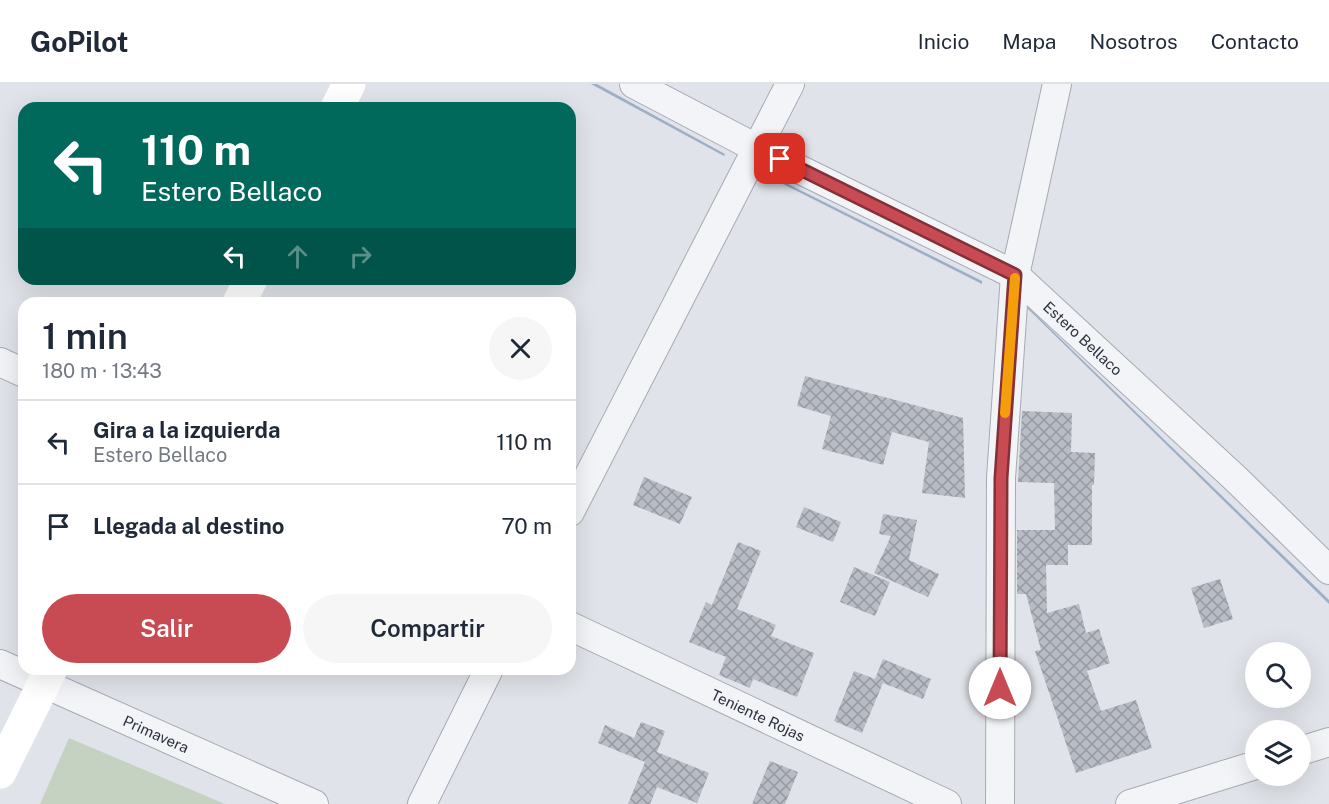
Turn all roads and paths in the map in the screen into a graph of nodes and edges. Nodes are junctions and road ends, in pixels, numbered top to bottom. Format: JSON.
{"nodes":[{"id":1,"x":349,"y":84,"type":"edge"},
{"id":2,"x":634,"y":84,"type":"edge"},
{"id":3,"x":790,"y":84,"type":"edge"},
{"id":4,"x":1057,"y":84,"type":"edge"},
{"id":5,"x":340,"y":102,"type":"edge"},
{"id":6,"x":758,"y":149,"type":"junction"},
{"id":7,"x":1015,"y":275,"type":"junction"},
{"id":8,"x":0,"y":362,"type":"edge"},
{"id":9,"x":18,"y":370,"type":"edge"},
{"id":10,"x":576,"y":500,"type":"edge"},
{"id":11,"x":1329,"y":570,"type":"edge"},
{"id":12,"x":576,"y":629,"type":"edge"},
{"id":13,"x":0,"y":664,"type":"edge"},
{"id":14,"x":18,"y":668,"type":"edge"},
{"id":15,"x":486,"y":675,"type":"edge"},
{"id":16,"x":48,"y":676,"type":"edge"},
{"id":17,"x":1329,"y":742,"type":"edge"},
{"id":18,"x":1311,"y":748,"type":"edge"},
{"id":19,"x":1245,"y":768,"type":"edge"},
{"id":20,"x":0,"y":772,"type":"edge"},
{"id":21,"x":314,"y":804,"type":"edge"},
{"id":22,"x":422,"y":804,"type":"edge"},
{"id":23,"x":946,"y":804,"type":"edge"},
{"id":24,"x":1000,"y":804,"type":"edge"},
{"id":25,"x":1130,"y":804,"type":"edge"}],
"edges":[{"from":1,"to":5,"type":"main road"},
{"from":2,"to":6,"type":"street","name":"Estero Bellaco"},
{"from":3,"to":6,"type":"street"},
{"from":4,"to":7,"type":"street"},
{"from":6,"to":7,"type":"street","name":"Estero Bellaco"},
{"from":6,"to":10,"type":"street"},
{"from":7,"to":11,"type":"street","name":"Estero Bellaco"},
{"from":7,"to":24,"type":"street"},
{"from":8,"to":9,"type":"street"},
{"from":12,"to":23,"type":"street","name":"Teniente Rojas"},
{"from":13,"to":14,"type":"street","name":"Primavera"},
{"from":15,"to":22,"type":"street"},
{"from":16,"to":20,"type":"main road"},
{"from":16,"to":21,"type":"street","name":"Primavera"},
{"from":17,"to":18,"type":"street"},
{"from":19,"to":25,"type":"street"}]}
